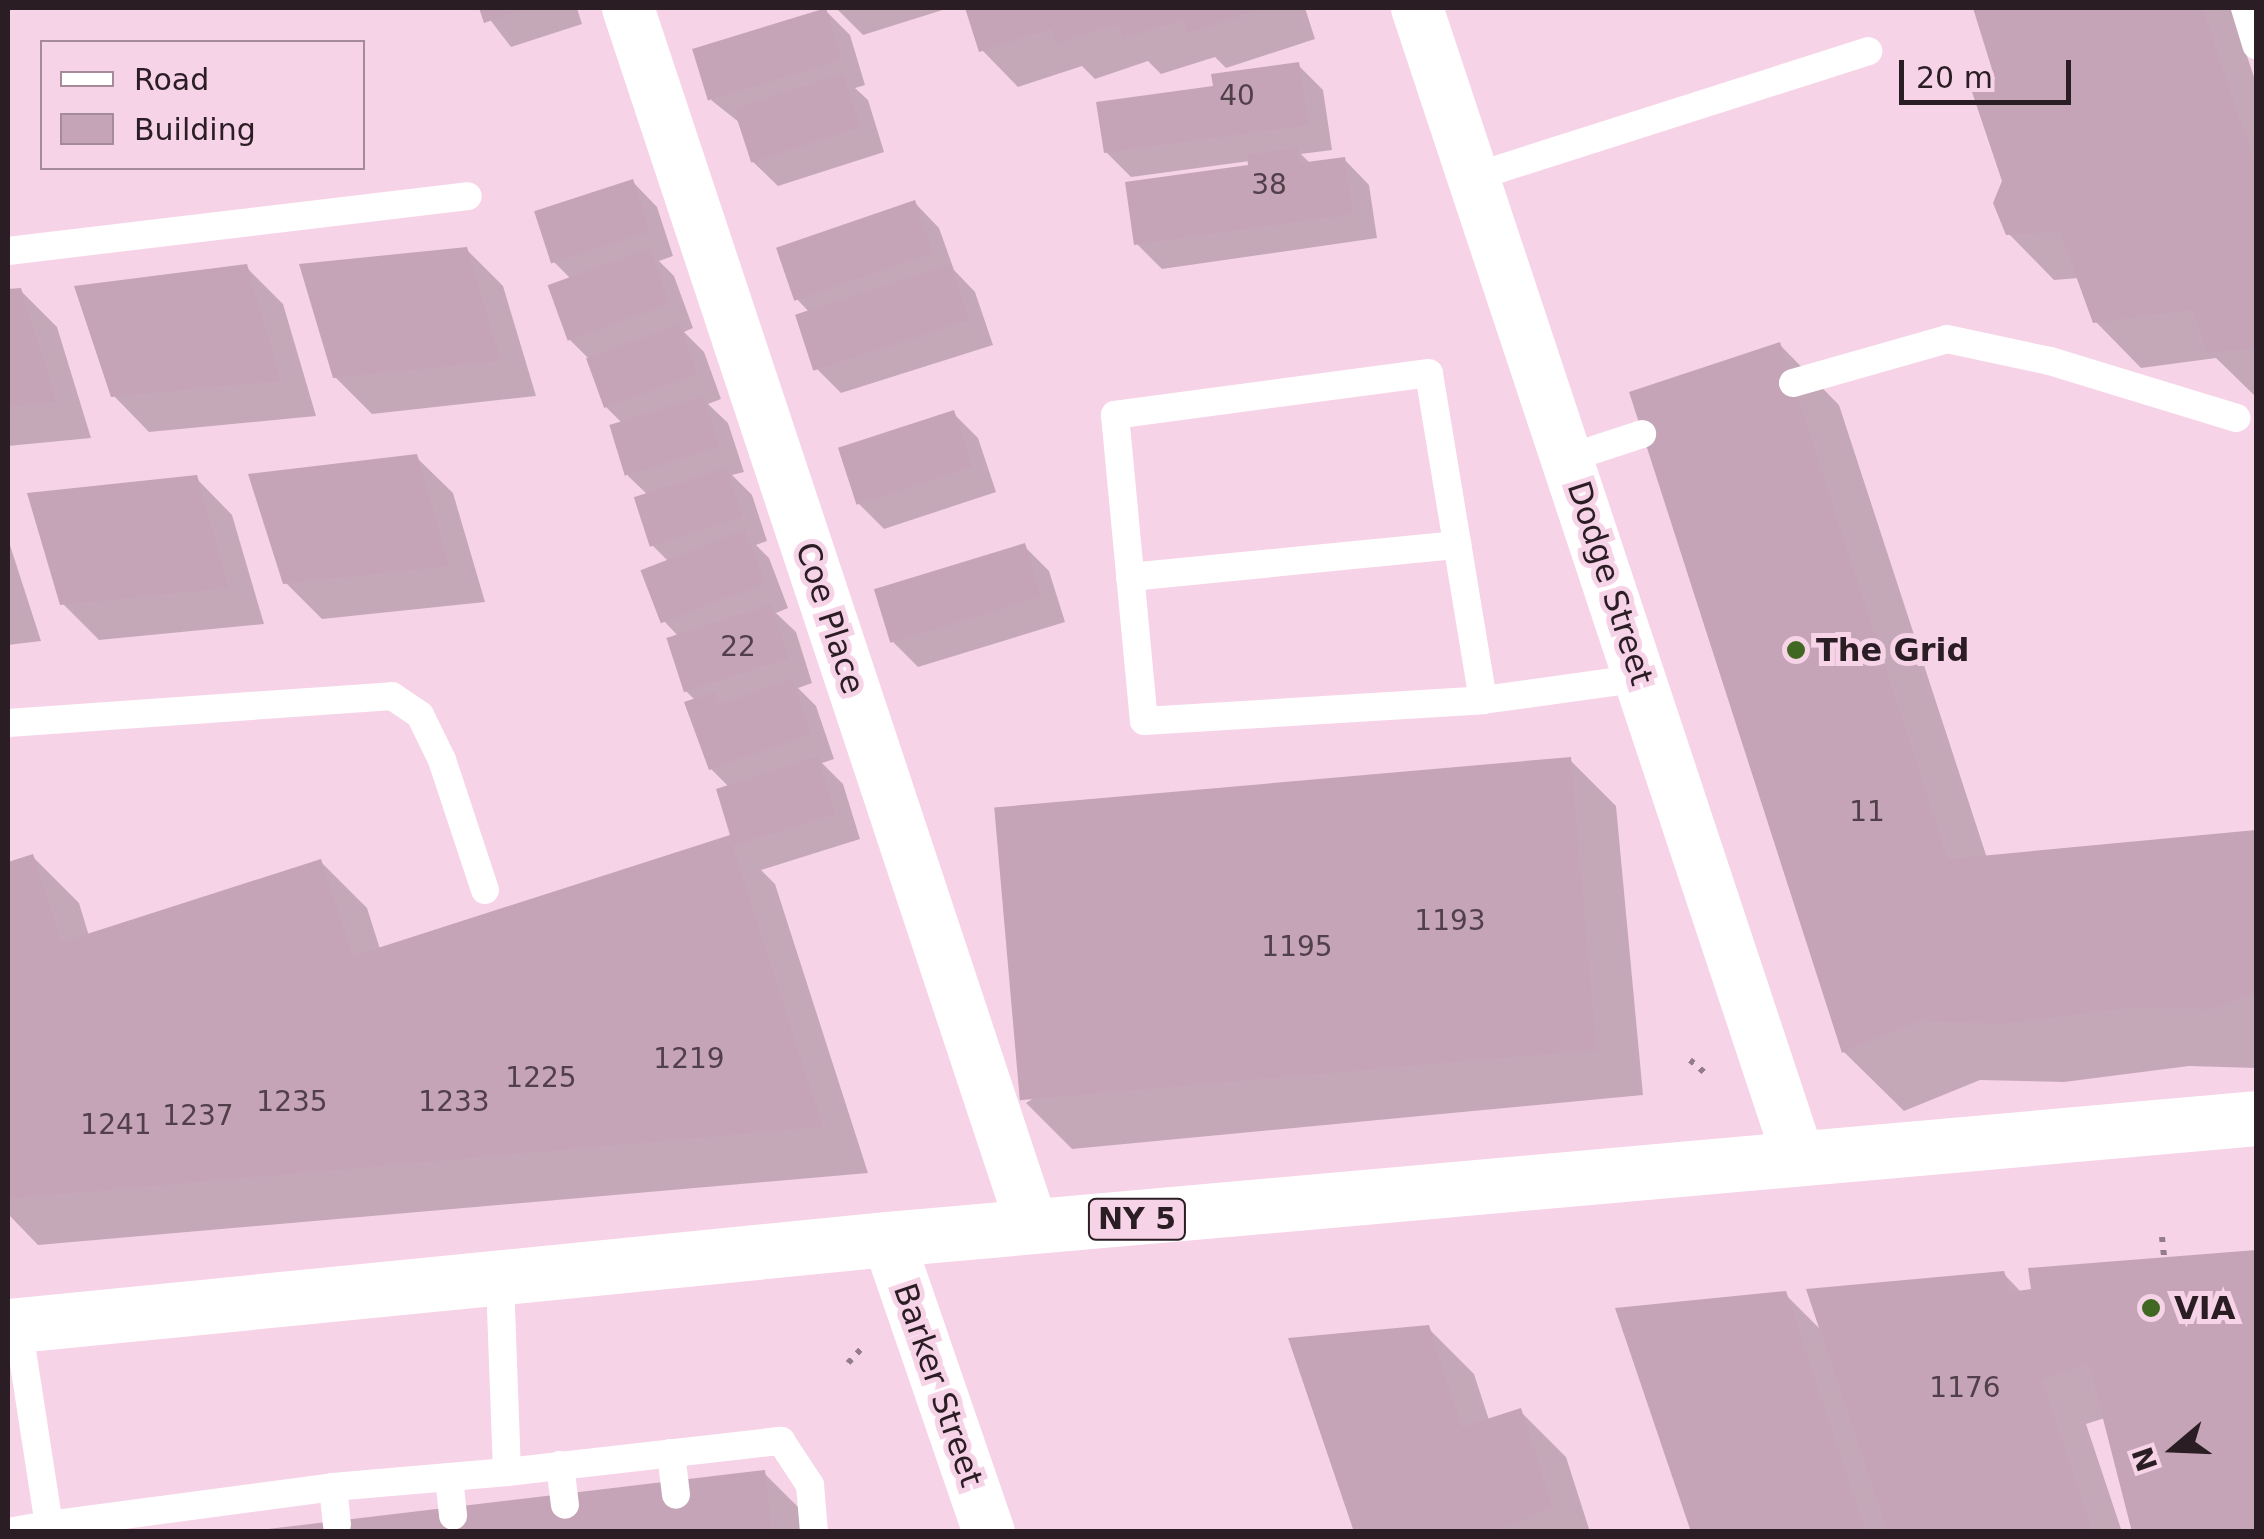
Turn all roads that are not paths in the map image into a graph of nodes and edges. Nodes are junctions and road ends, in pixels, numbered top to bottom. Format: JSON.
{"nodes":[{"id":1,"x":628,"y":8,"type":"edge"},
{"id":2,"x":1417,"y":8,"type":"edge"},
{"id":3,"x":2244,"y":8,"type":"edge"},
{"id":4,"x":2256,"y":45,"type":"edge"},
{"id":5,"x":1868,"y":50,"type":"dead end"},
{"id":6,"x":1474,"y":177,"type":"junction"},
{"id":7,"x":468,"y":196,"type":"dead end"},
{"id":8,"x":8,"y":251,"type":"edge"},
{"id":9,"x":1793,"y":382,"type":"dead end"},
{"id":10,"x":2236,"y":418,"type":"dead end"},
{"id":11,"x":1642,"y":434,"type":"dead end"},
{"id":12,"x":1568,"y":458,"type":"junction"},
{"id":13,"x":1457,"y":545,"type":"junction"},
{"id":14,"x":1130,"y":577,"type":"junction"},
{"id":15,"x":1642,"y":678,"type":"junction"},
{"id":16,"x":1483,"y":700,"type":"junction"},
{"id":17,"x":8,"y":722,"type":"edge"},
{"id":18,"x":485,"y":890,"type":"dead end"},
{"id":19,"x":2256,"y":1118,"type":"edge"},
{"id":20,"x":1800,"y":1159,"type":"junction"},
{"id":21,"x":1033,"y":1228,"type":"junction"},
{"id":22,"x":888,"y":1239,"type":"junction"},
{"id":23,"x":500,"y":1277,"type":"junction"},
{"id":24,"x":13,"y":1325,"type":"edge"},
{"id":25,"x":670,"y":1453,"type":"junction"},
{"id":26,"x":560,"y":1465,"type":"junction"},
{"id":27,"x":507,"y":1472,"type":"junction"},
{"id":28,"x":449,"y":1477,"type":"junction"},
{"id":29,"x":332,"y":1487,"type":"junction"},
{"id":30,"x":676,"y":1495,"type":"dead end"},
{"id":31,"x":566,"y":1505,"type":"dead end"},
{"id":32,"x":453,"y":1516,"type":"dead end"},
{"id":33,"x":336,"y":1525,"type":"dead end"},
{"id":34,"x":50,"y":1528,"type":"edge"},
{"id":35,"x":8,"y":1532,"type":"edge"},
{"id":36,"x":814,"y":1532,"type":"edge"},
{"id":37,"x":988,"y":1532,"type":"edge"}],
"edges":[{"from":1,"to":21,"type":"street","name":"Coe Place"},
{"from":2,"to":6,"type":"street","name":"Dodge Street"},
{"from":3,"to":4,"type":"lane"},
{"from":5,"to":6,"type":"lane"},
{"from":6,"to":12,"type":"street","name":"Dodge Street"},
{"from":7,"to":8,"type":"lane"},
{"from":9,"to":10,"type":"lane"},
{"from":11,"to":12,"type":"lane"},
{"from":12,"to":15,"type":"street","name":"Dodge Street"},
{"from":13,"to":14,"type":"lane"},
{"from":13,"to":14,"type":"lane"},
{"from":13,"to":16,"type":"lane"},
{"from":14,"to":16,"type":"lane"},
{"from":15,"to":16,"type":"lane"},
{"from":15,"to":20,"type":"street","name":"Dodge Street"},
{"from":17,"to":18,"type":"lane"},
{"from":19,"to":20,"type":"main road","number":"NY 5"},
{"from":20,"to":21,"type":"main road","number":"NY 5"},
{"from":21,"to":22,"type":"main road","number":"NY 5"},
{"from":22,"to":23,"type":"main road","number":"NY 5"},
{"from":22,"to":37,"type":"street","name":"Barker Street"},
{"from":23,"to":24,"type":"main road","number":"NY 5"},
{"from":23,"to":27,"type":"lane"},
{"from":24,"to":34,"type":"lane"},
{"from":25,"to":26,"type":"lane"},
{"from":25,"to":30,"type":"lane"},
{"from":25,"to":36,"type":"lane"},
{"from":26,"to":27,"type":"lane"},
{"from":26,"to":31,"type":"lane"},
{"from":27,"to":28,"type":"lane"},
{"from":28,"to":29,"type":"lane"},
{"from":28,"to":32,"type":"lane"},
{"from":29,"to":33,"type":"lane"},
{"from":29,"to":34,"type":"lane"},
{"from":34,"to":35,"type":"lane"}]}
